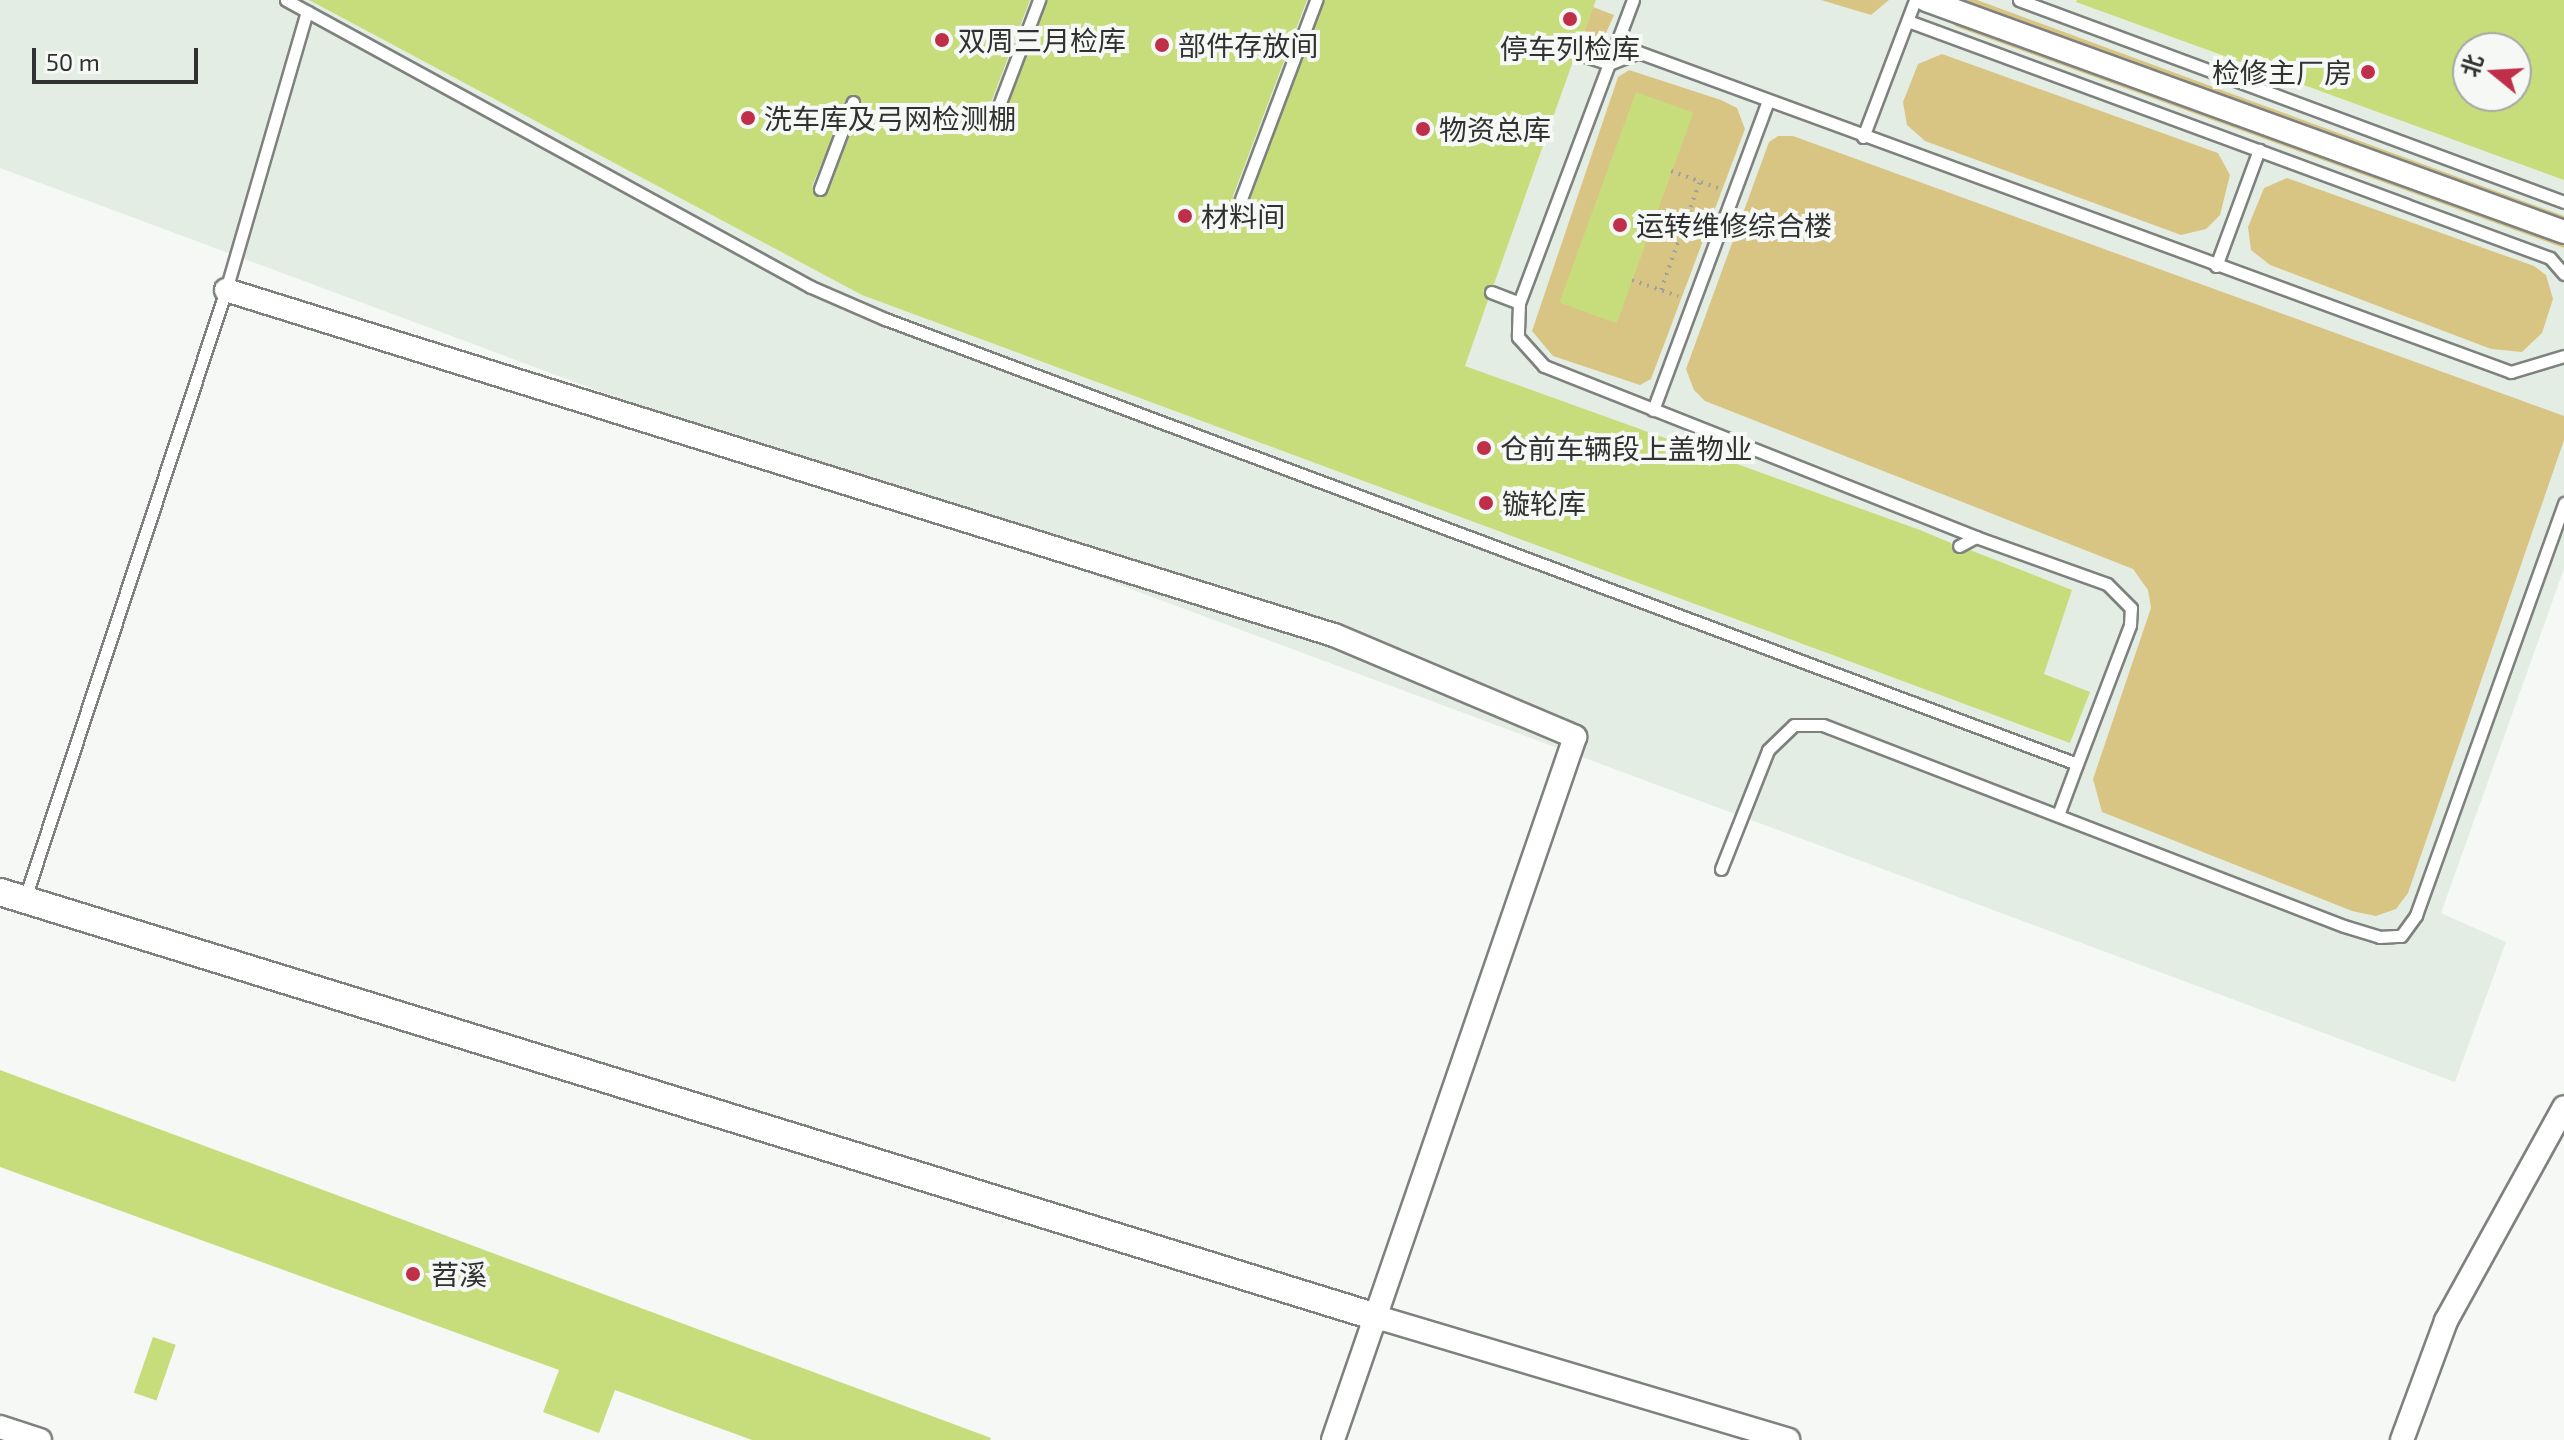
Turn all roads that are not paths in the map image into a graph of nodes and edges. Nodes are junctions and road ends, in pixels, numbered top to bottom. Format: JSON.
{"nodes":[{"id":1,"x":286,"y":0,"type":"edge"},
{"id":2,"x":1039,"y":0,"type":"edge"},
{"id":3,"x":1316,"y":0,"type":"edge"},
{"id":4,"x":1633,"y":0,"type":"edge"},
{"id":5,"x":1915,"y":0,"type":"edge"},
{"id":6,"x":1926,"y":0,"type":"edge"},
{"id":7,"x":2019,"y":0,"type":"edge"},
{"id":8,"x":307,"y":12,"type":"junction"},
{"id":9,"x":1908,"y":21,"type":"junction"},
{"id":10,"x":1576,"y":53,"type":"dead end"},
{"id":11,"x":1609,"y":64,"type":"junction"},
{"id":12,"x":1768,"y":101,"type":"junction"},
{"id":13,"x":853,"y":102,"type":"dead end"},
{"id":14,"x":998,"y":108,"type":"dead end"},
{"id":15,"x":1863,"y":137,"type":"junction"},
{"id":16,"x":2259,"y":150,"type":"junction"},
{"id":17,"x":820,"y":189,"type":"dead end"},
{"id":18,"x":1241,"y":199,"type":"dead end"},
{"id":19,"x":2564,"y":202,"type":"edge"},
{"id":20,"x":2564,"y":232,"type":"edge"},
{"id":21,"x":2216,"y":266,"type":"junction"},
{"id":22,"x":2564,"y":274,"type":"edge"},
{"id":23,"x":226,"y":290,"type":"junction"},
{"id":24,"x":1491,"y":292,"type":"dead end"},
{"id":25,"x":1519,"y":303,"type":"junction"},
{"id":26,"x":2564,"y":356,"type":"edge"},
{"id":27,"x":1653,"y":410,"type":"junction"},
{"id":28,"x":2564,"y":503,"type":"edge"},
{"id":29,"x":1976,"y":537,"type":"junction"},
{"id":30,"x":1959,"y":546,"type":"dead end"},
{"id":31,"x":2077,"y":764,"type":"junction"},
{"id":32,"x":2058,"y":815,"type":"junction"},
{"id":33,"x":1721,"y":869,"type":"dead end"},
{"id":34,"x":12,"y":895,"type":"edge"},
{"id":35,"x":2564,"y":1107,"type":"edge"},
{"id":36,"x":1380,"y":1318,"type":"junction"},
{"id":37,"x":0,"y":1427,"type":"edge"},
{"id":38,"x":40,"y":1440,"type":"edge"},
{"id":39,"x":1333,"y":1440,"type":"edge"},
{"id":40,"x":1788,"y":1440,"type":"edge"},
{"id":41,"x":2402,"y":1440,"type":"edge"}],
"edges":[{"from":1,"to":8,"type":"lane"},
{"from":2,"to":14,"type":"lane"},
{"from":3,"to":18,"type":"lane"},
{"from":4,"to":11,"type":"lane"},
{"from":5,"to":9,"type":"lane"},
{"from":6,"to":20,"type":"street"},
{"from":7,"to":19,"type":"lane"},
{"from":8,"to":23,"type":"lane"},
{"from":8,"to":31,"type":"lane"},
{"from":9,"to":15,"type":"lane"},
{"from":9,"to":16,"type":"lane"},
{"from":10,"to":11,"type":"lane"},
{"from":11,"to":12,"type":"lane"},
{"from":11,"to":25,"type":"lane"},
{"from":12,"to":15,"type":"lane"},
{"from":12,"to":27,"type":"lane"},
{"from":13,"to":17,"type":"lane"},
{"from":15,"to":21,"type":"lane"},
{"from":16,"to":21,"type":"lane"},
{"from":16,"to":22,"type":"lane"},
{"from":21,"to":26,"type":"lane"},
{"from":23,"to":34,"type":"lane"},
{"from":23,"to":36,"type":"street"},
{"from":24,"to":25,"type":"lane"},
{"from":25,"to":27,"type":"lane"},
{"from":27,"to":29,"type":"lane"},
{"from":28,"to":32,"type":"lane"},
{"from":29,"to":30,"type":"lane"},
{"from":29,"to":31,"type":"lane"},
{"from":31,"to":32,"type":"lane"},
{"from":32,"to":33,"type":"lane"},
{"from":34,"to":36,"type":"street"},
{"from":35,"to":41,"type":"street"},
{"from":36,"to":39,"type":"street"},
{"from":36,"to":40,"type":"street"},
{"from":37,"to":38,"type":"street"}]}
